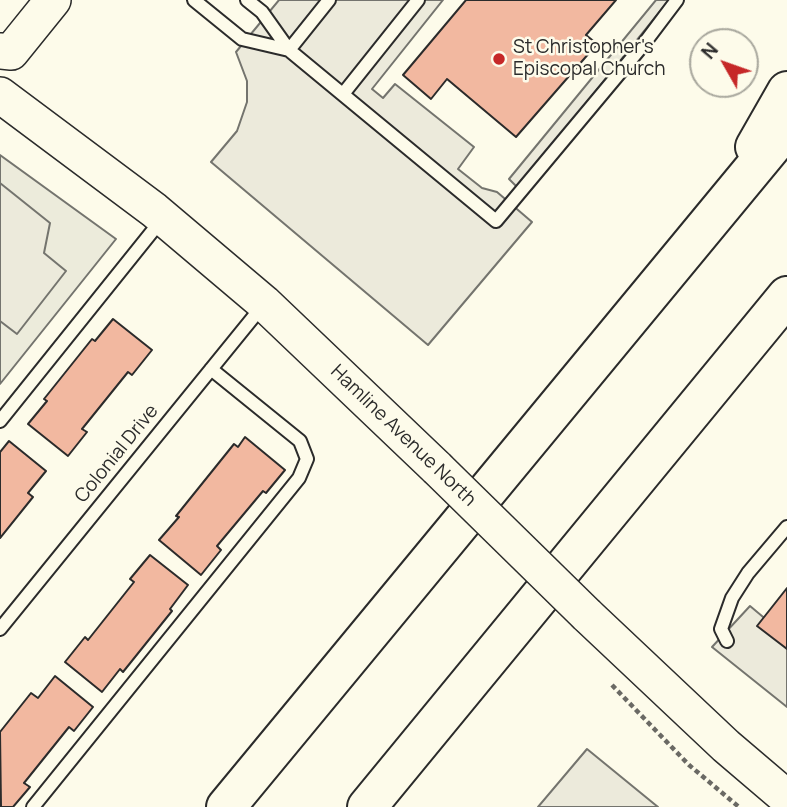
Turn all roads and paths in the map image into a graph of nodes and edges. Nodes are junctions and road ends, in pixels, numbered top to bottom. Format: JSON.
{"nodes":[{"id":1,"x":53,"y":0,"type":"edge"},
{"id":2,"x":194,"y":0,"type":"edge"},
{"id":3,"x":247,"y":0,"type":"edge"},
{"id":4,"x":329,"y":0,"type":"edge"},
{"id":5,"x":418,"y":0,"type":"edge"},
{"id":6,"x":677,"y":0,"type":"edge"},
{"id":7,"x":289,"y":50,"type":"junction"},
{"id":8,"x":0,"y":51,"type":"edge"},
{"id":9,"x":787,"y":91,"type":"edge"},
{"id":10,"x":0,"y":94,"type":"edge"},
{"id":11,"x":343,"y":94,"type":"junction"},
{"id":12,"x":787,"y":128,"type":"edge"},
{"id":13,"x":163,"y":218,"type":"junction"},
{"id":14,"x":685,"y":253,"type":"junction"},
{"id":15,"x":787,"y":296,"type":"edge"},
{"id":16,"x":264,"y":303,"type":"junction"},
{"id":17,"x":211,"y":369,"type":"junction"},
{"id":18,"x":0,"y":421,"type":"edge"},
{"id":19,"x":787,"y":527,"type":"edge"},
{"id":20,"x":0,"y":629,"type":"edge"},
{"id":21,"x":727,"y":641,"type":"dead end"},
{"id":22,"x":605,"y":678,"type":"dead end"},
{"id":23,"x":787,"y":798,"type":"edge"},
{"id":24,"x":33,"y":807,"type":"edge"},
{"id":25,"x":226,"y":807,"type":"edge"},
{"id":26,"x":367,"y":807,"type":"edge"},
{"id":27,"x":739,"y":807,"type":"edge"}],
"edges":[{"from":1,"to":8,"type":"street"},
{"from":2,"to":7,"type":"lane"},
{"from":3,"to":7,"type":"lane"},
{"from":4,"to":7,"type":"lane"},
{"from":5,"to":11,"type":"lane"},
{"from":6,"to":11,"type":"lane"},
{"from":7,"to":11,"type":"lane"},
{"from":9,"to":14,"type":"highway"},
{"from":10,"to":13,"type":"street","name":"Hamline Avenue North"},
{"from":12,"to":14,"type":"highway"},
{"from":13,"to":16,"type":"street","name":"Hamline Avenue North"},
{"from":13,"to":18,"type":"lane"},
{"from":14,"to":25,"type":"highway"},
{"from":15,"to":26,"type":"highway"},
{"from":16,"to":17,"type":"lane","name":"Colonial Drive"},
{"from":16,"to":23,"type":"street","name":"Hamline Avenue North","bridge":true},
{"from":17,"to":20,"type":"lane","name":"Colonial Drive"},
{"from":17,"to":24,"type":"lane"},
{"from":19,"to":21,"type":"lane"},
{"from":22,"to":27,"type":"path"}]}
